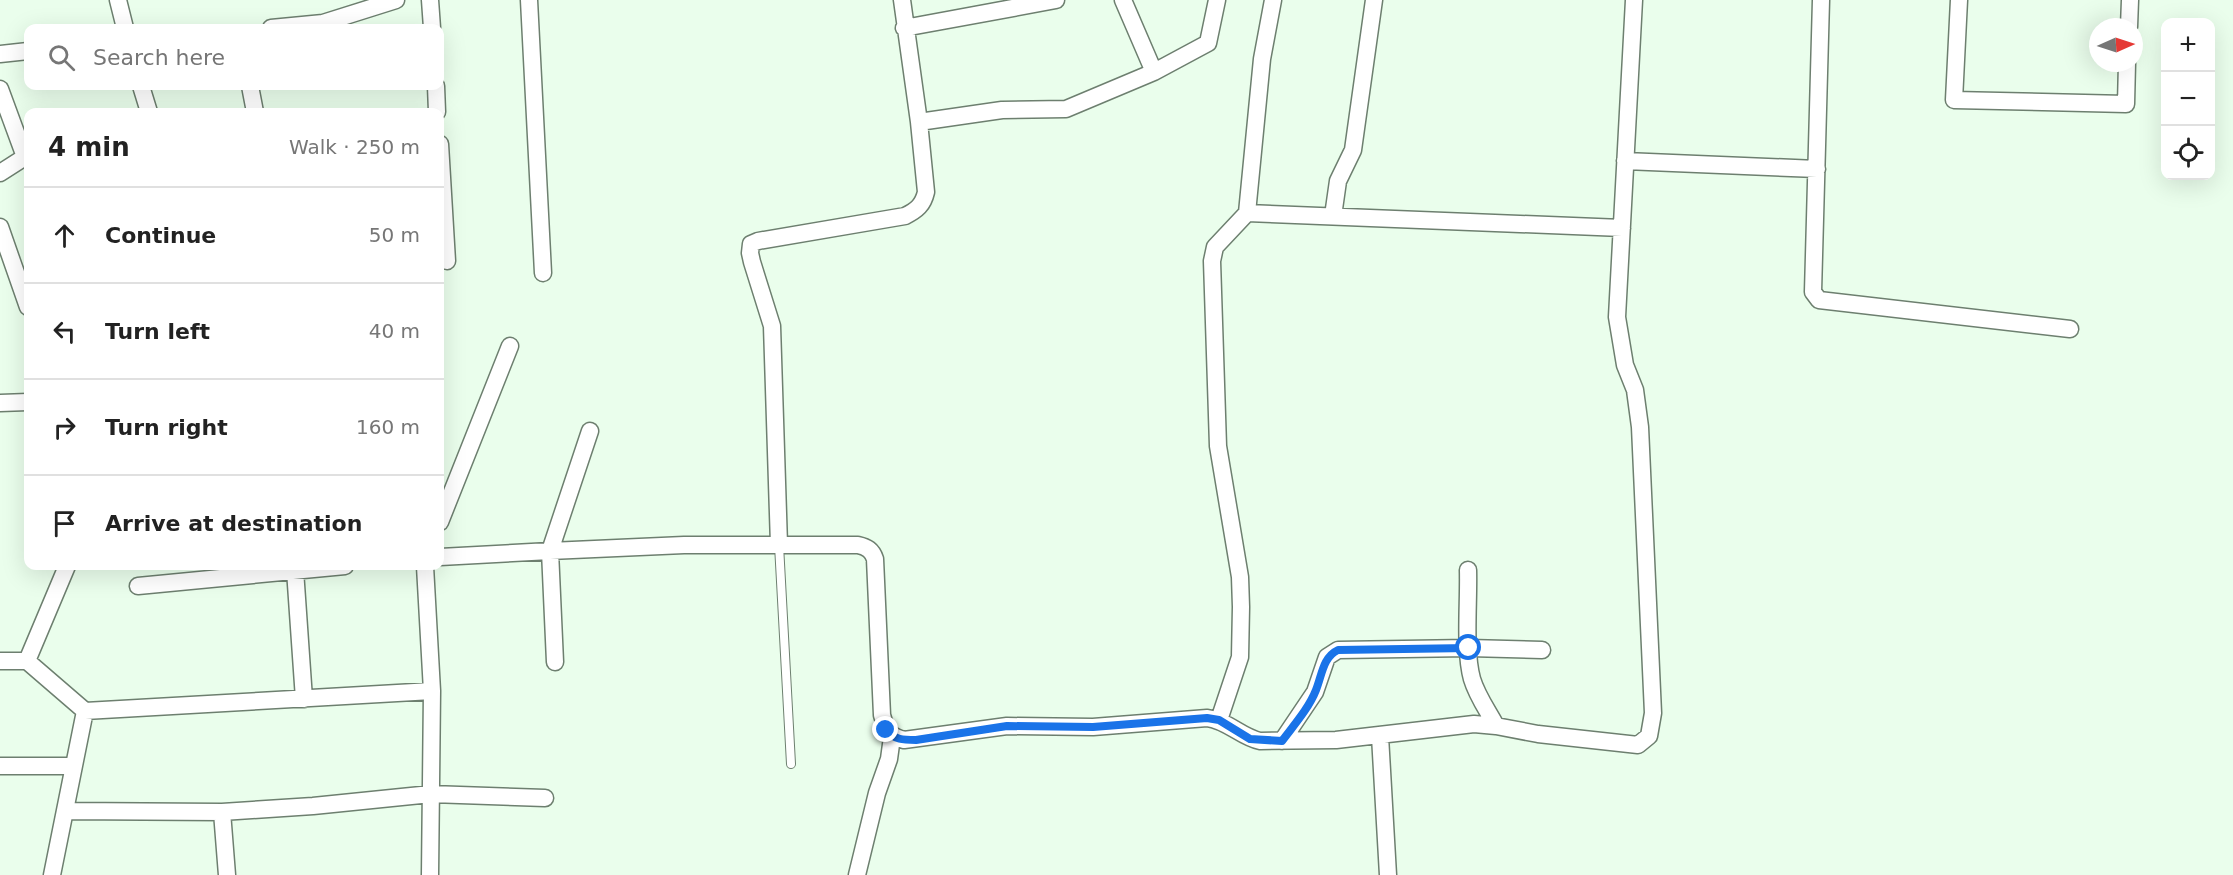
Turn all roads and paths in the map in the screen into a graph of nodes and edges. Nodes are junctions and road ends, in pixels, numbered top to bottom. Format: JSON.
{"nodes":[{"id":1,"x":118,"y":0,"type":"edge"},
{"id":2,"x":396,"y":0,"type":"edge"},
{"id":3,"x":430,"y":0,"type":"edge"},
{"id":4,"x":529,"y":0,"type":"edge"},
{"id":5,"x":902,"y":0,"type":"edge"},
{"id":6,"x":1056,"y":0,"type":"edge"},
{"id":7,"x":1123,"y":0,"type":"edge"},
{"id":8,"x":1217,"y":0,"type":"edge"},
{"id":9,"x":1273,"y":0,"type":"edge"},
{"id":10,"x":1374,"y":0,"type":"edge"},
{"id":11,"x":1634,"y":0,"type":"edge"},
{"id":12,"x":1821,"y":0,"type":"edge"},
{"id":13,"x":1959,"y":0,"type":"edge"},
{"id":14,"x":2130,"y":0,"type":"edge"},
{"id":15,"x":2129,"y":18,"type":"edge"},
{"id":16,"x":124,"y":24,"type":"edge"},
{"id":17,"x":313,"y":24,"type":"edge"},
{"id":18,"x":432,"y":24,"type":"edge"},
{"id":19,"x":904,"y":28,"type":"junction"},
{"id":20,"x":24,"y":51,"type":"edge"},
{"id":21,"x":0,"y":54,"type":"edge"},
{"id":22,"x":1154,"y":72,"type":"junction"},
{"id":23,"x":2127,"y":72,"type":"edge"},
{"id":24,"x":0,"y":88,"type":"edge"},
{"id":25,"x":142,"y":90,"type":"edge"},
{"id":26,"x":251,"y":90,"type":"edge"},
{"id":27,"x":436,"y":90,"type":"edge"},
{"id":28,"x":148,"y":108,"type":"edge"},
{"id":29,"x":254,"y":108,"type":"edge"},
{"id":30,"x":438,"y":108,"type":"edge"},
{"id":31,"x":919,"y":122,"type":"junction"},
{"id":32,"x":24,"y":154,"type":"edge"},
{"id":33,"x":24,"y":158,"type":"edge"},
{"id":34,"x":1624,"y":161,"type":"junction"},
{"id":35,"x":1816,"y":169,"type":"junction"},
{"id":36,"x":0,"y":173,"type":"edge"},
{"id":37,"x":444,"y":211,"type":"edge"},
{"id":38,"x":1247,"y":213,"type":"junction"},
{"id":39,"x":1333,"y":216,"type":"junction"},
{"id":40,"x":0,"y":228,"type":"edge"},
{"id":41,"x":1623,"y":228,"type":"junction"},
{"id":42,"x":447,"y":261,"type":"dead end"},
{"id":43,"x":543,"y":273,"type":"dead end"},
{"id":44,"x":24,"y":296,"type":"edge"},
{"id":45,"x":2070,"y":328,"type":"dead end"},
{"id":46,"x":510,"y":346,"type":"dead end"},
{"id":47,"x":24,"y":402,"type":"edge"},
{"id":48,"x":0,"y":403,"type":"edge"},
{"id":49,"x":590,"y":431,"type":"dead end"},
{"id":50,"x":444,"y":512,"type":"edge"},
{"id":51,"x":779,"y":545,"type":"junction"},
{"id":52,"x":550,"y":550,"type":"junction"},
{"id":53,"x":444,"y":557,"type":"edge"},
{"id":54,"x":66,"y":570,"type":"edge"},
{"id":55,"x":295,"y":570,"type":"joint"},
{"id":56,"x":425,"y":570,"type":"edge"},
{"id":57,"x":1468,"y":570,"type":"dead end"},
{"id":58,"x":216,"y":572,"type":"edge"},
{"id":59,"x":138,"y":586,"type":"dead end"},
{"id":60,"x":1469,"y":648,"type":"junction"},
{"id":61,"x":1542,"y":650,"type":"dead end"},
{"id":62,"x":0,"y":661,"type":"edge"},
{"id":63,"x":27,"y":661,"type":"junction"},
{"id":64,"x":555,"y":662,"type":"dead end"},
{"id":65,"x":432,"y":691,"type":"junction"},
{"id":66,"x":304,"y":699,"type":"junction"},
{"id":67,"x":85,"y":711,"type":"junction"},
{"id":68,"x":1219,"y":720,"type":"junction"},
{"id":69,"x":1497,"y":726,"type":"junction"},
{"id":70,"x":1380,"y":736,"type":"junction"},
{"id":71,"x":892,"y":737,"type":"junction"},
{"id":72,"x":1282,"y":741,"type":"junction"},
{"id":73,"x":791,"y":764,"type":"dead end"},
{"id":74,"x":0,"y":766,"type":"edge"},
{"id":75,"x":74,"y":766,"type":"junction"},
{"id":76,"x":431,"y":794,"type":"junction"},
{"id":77,"x":545,"y":798,"type":"dead end"},
{"id":78,"x":65,"y":811,"type":"junction"},
{"id":79,"x":222,"y":812,"type":"junction"},
{"id":80,"x":52,"y":875,"type":"edge"},
{"id":81,"x":227,"y":875,"type":"edge"},
{"id":82,"x":430,"y":875,"type":"edge"},
{"id":83,"x":857,"y":875,"type":"edge"},
{"id":84,"x":1388,"y":875,"type":"edge"}],
"edges":[{"from":1,"to":16,"type":"street"},
{"from":2,"to":17,"type":"street"},
{"from":3,"to":18,"type":"street"},
{"from":4,"to":43,"type":"street"},
{"from":5,"to":19,"type":"street"},
{"from":6,"to":19,"type":"street"},
{"from":7,"to":22,"type":"street"},
{"from":8,"to":22,"type":"street"},
{"from":9,"to":38,"type":"street"},
{"from":10,"to":39,"type":"street"},
{"from":11,"to":34,"type":"street"},
{"from":12,"to":35,"type":"street"},
{"from":13,"to":23,"type":"street"},
{"from":14,"to":15,"type":"street"},
{"from":19,"to":31,"type":"street"},
{"from":20,"to":21,"type":"street"},
{"from":22,"to":31,"type":"street"},
{"from":24,"to":32,"type":"street"},
{"from":25,"to":28,"type":"street"},
{"from":26,"to":29,"type":"street"},
{"from":27,"to":30,"type":"street"},
{"from":31,"to":51,"type":"street"},
{"from":33,"to":36,"type":"street"},
{"from":34,"to":35,"type":"street"},
{"from":34,"to":41,"type":"street"},
{"from":35,"to":45,"type":"street"},
{"from":37,"to":42,"type":"street"},
{"from":38,"to":39,"type":"street"},
{"from":38,"to":68,"type":"street"},
{"from":39,"to":41,"type":"street"},
{"from":40,"to":44,"type":"street"},
{"from":41,"to":69,"type":"street"},
{"from":46,"to":50,"type":"street"},
{"from":47,"to":48,"type":"street"},
{"from":49,"to":52,"type":"street"},
{"from":51,"to":52,"type":"street"},
{"from":51,"to":71,"type":"street"},
{"from":51,"to":73,"type":"lane"},
{"from":52,"to":53,"type":"street"},
{"from":52,"to":64,"type":"street"},
{"from":54,"to":63,"type":"street"},
{"from":55,"to":58,"type":"street"},
{"from":55,"to":66,"type":"street"},
{"from":56,"to":65,"type":"street"},
{"from":57,"to":60,"type":"street"},
{"from":58,"to":59,"type":"street"},
{"from":60,"to":61,"type":"street"},
{"from":60,"to":69,"type":"street"},
{"from":60,"to":72,"type":"street"},
{"from":62,"to":63,"type":"street"},
{"from":63,"to":67,"type":"street"},
{"from":65,"to":66,"type":"street"},
{"from":65,"to":76,"type":"street"},
{"from":66,"to":67,"type":"street"},
{"from":67,"to":75,"type":"street"},
{"from":68,"to":71,"type":"street"},
{"from":68,"to":72,"type":"street"},
{"from":69,"to":70,"type":"street"},
{"from":70,"to":72,"type":"street"},
{"from":70,"to":84,"type":"street"},
{"from":71,"to":83,"type":"street"},
{"from":74,"to":75,"type":"street"},
{"from":75,"to":78,"type":"street"},
{"from":76,"to":77,"type":"street"},
{"from":76,"to":79,"type":"street"},
{"from":76,"to":82,"type":"street"},
{"from":78,"to":79,"type":"street"},
{"from":78,"to":80,"type":"street"},
{"from":79,"to":81,"type":"street"}]}
